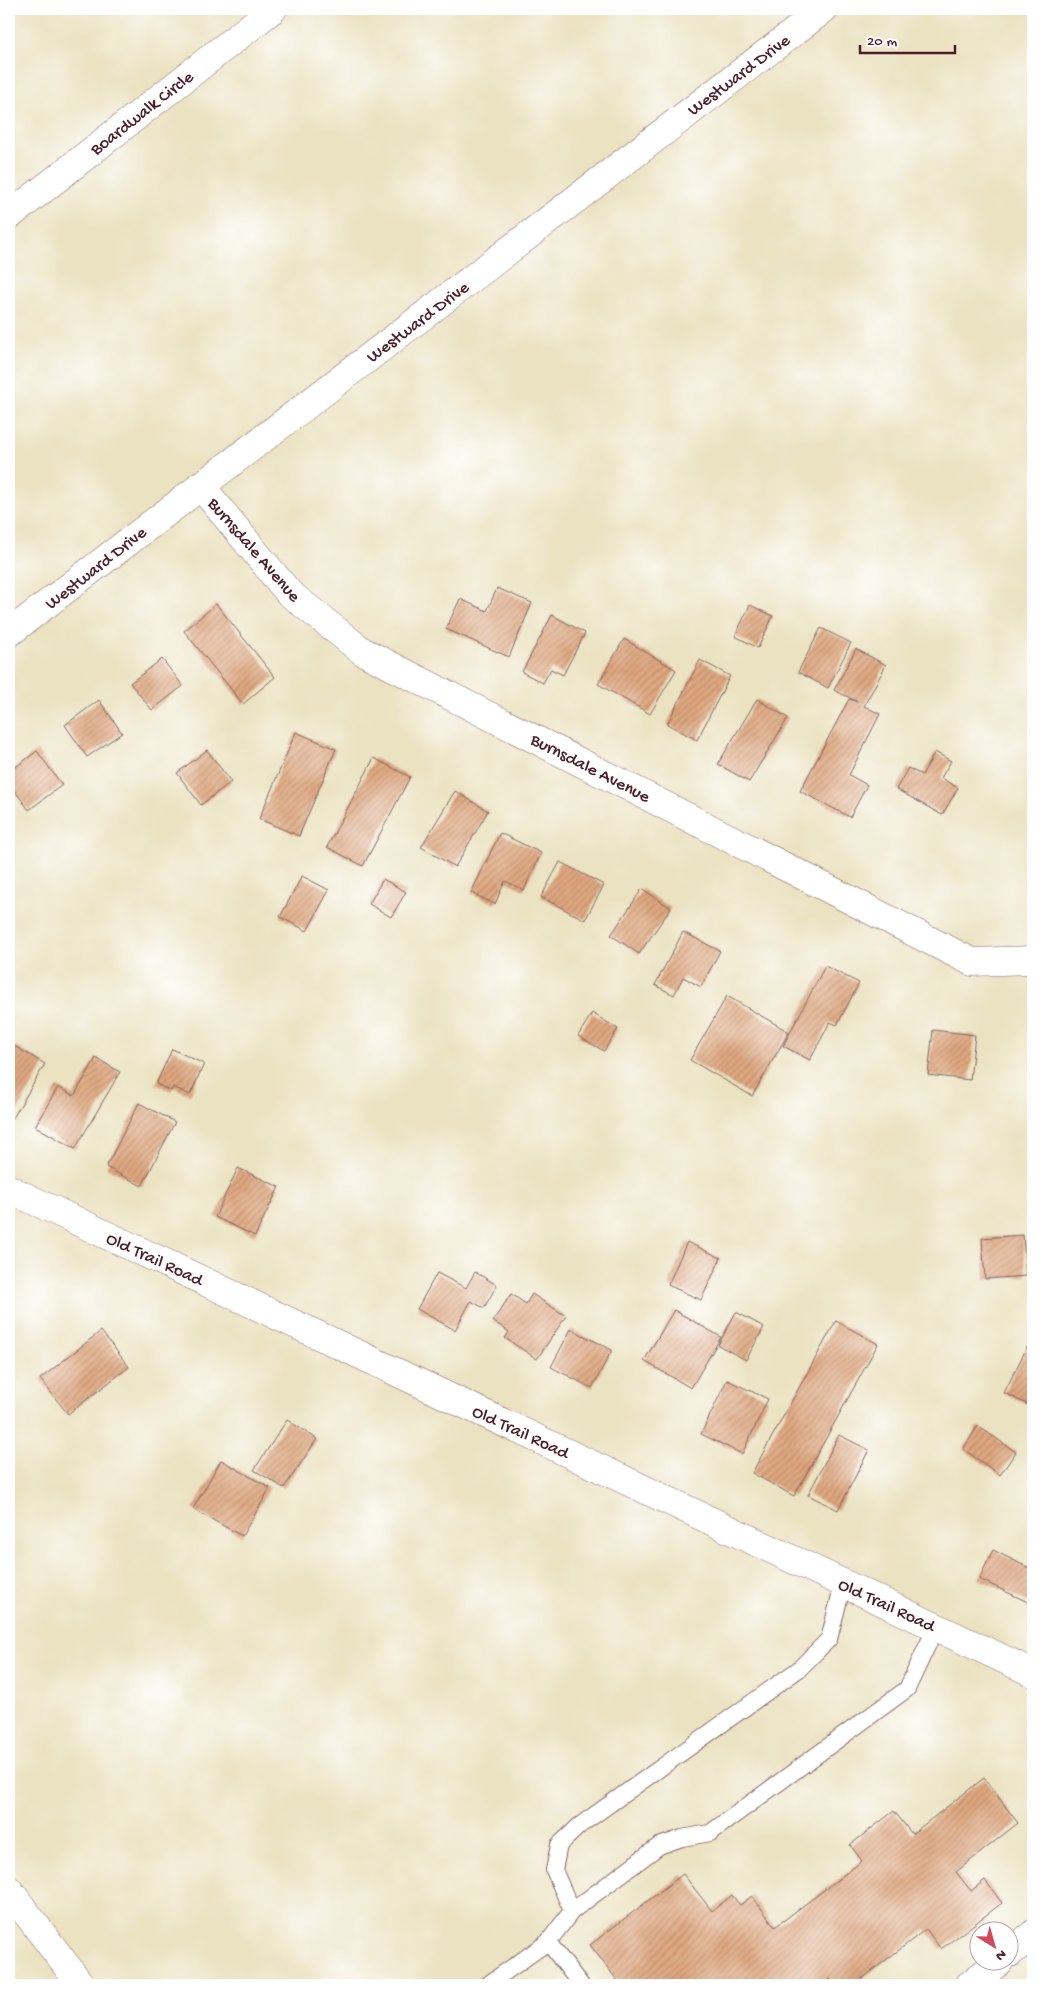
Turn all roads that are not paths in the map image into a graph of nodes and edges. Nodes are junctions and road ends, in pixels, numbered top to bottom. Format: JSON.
{"nodes":[{"id":1,"x":273,"y":9,"type":"edge"},
{"id":2,"x":824,"y":9,"type":"edge"},
{"id":3,"x":9,"y":216,"type":"edge"},
{"id":4,"x":200,"y":485,"type":"junction"},
{"id":5,"x":9,"y":633,"type":"edge"},
{"id":6,"x":1033,"y":960,"type":"edge"},
{"id":7,"x":9,"y":1189,"type":"edge"},
{"id":8,"x":843,"y":1584,"type":"junction"},
{"id":9,"x":936,"y":1627,"type":"junction"},
{"id":10,"x":1033,"y":1673,"type":"edge"},
{"id":11,"x":9,"y":1890,"type":"edge"},
{"id":12,"x":572,"y":1911,"type":"junction"},
{"id":13,"x":1033,"y":1934,"type":"edge"},
{"id":14,"x":548,"y":1942,"type":"junction"},
{"id":15,"x":1020,"y":1945,"type":"edge"},
{"id":16,"x":986,"y":1972,"type":"edge"},
{"id":17,"x":81,"y":1985,"type":"edge"},
{"id":18,"x":487,"y":1985,"type":"edge"},
{"id":19,"x":582,"y":1985,"type":"edge"},
{"id":20,"x":969,"y":1985,"type":"edge"}],
"edges":[{"from":1,"to":3,"type":"street","name":"Boardwalk Circle"},
{"from":2,"to":4,"type":"street","name":"Westward Drive"},
{"from":4,"to":5,"type":"street","name":"Westward Drive"},
{"from":4,"to":6,"type":"street","name":"Burnsdale Avenue"},
{"from":7,"to":8,"type":"street","name":"Old Trail Road"},
{"from":8,"to":9,"type":"street","name":"Old Trail Road"},
{"from":8,"to":12,"type":"lane"},
{"from":9,"to":10,"type":"street","name":"Old Trail Road"},
{"from":9,"to":12,"type":"lane"},
{"from":11,"to":17,"type":"street"},
{"from":12,"to":14,"type":"lane"},
{"from":13,"to":15,"type":"street"},
{"from":14,"to":18,"type":"lane"},
{"from":14,"to":19,"type":"lane"},
{"from":16,"to":20,"type":"street"}]}
